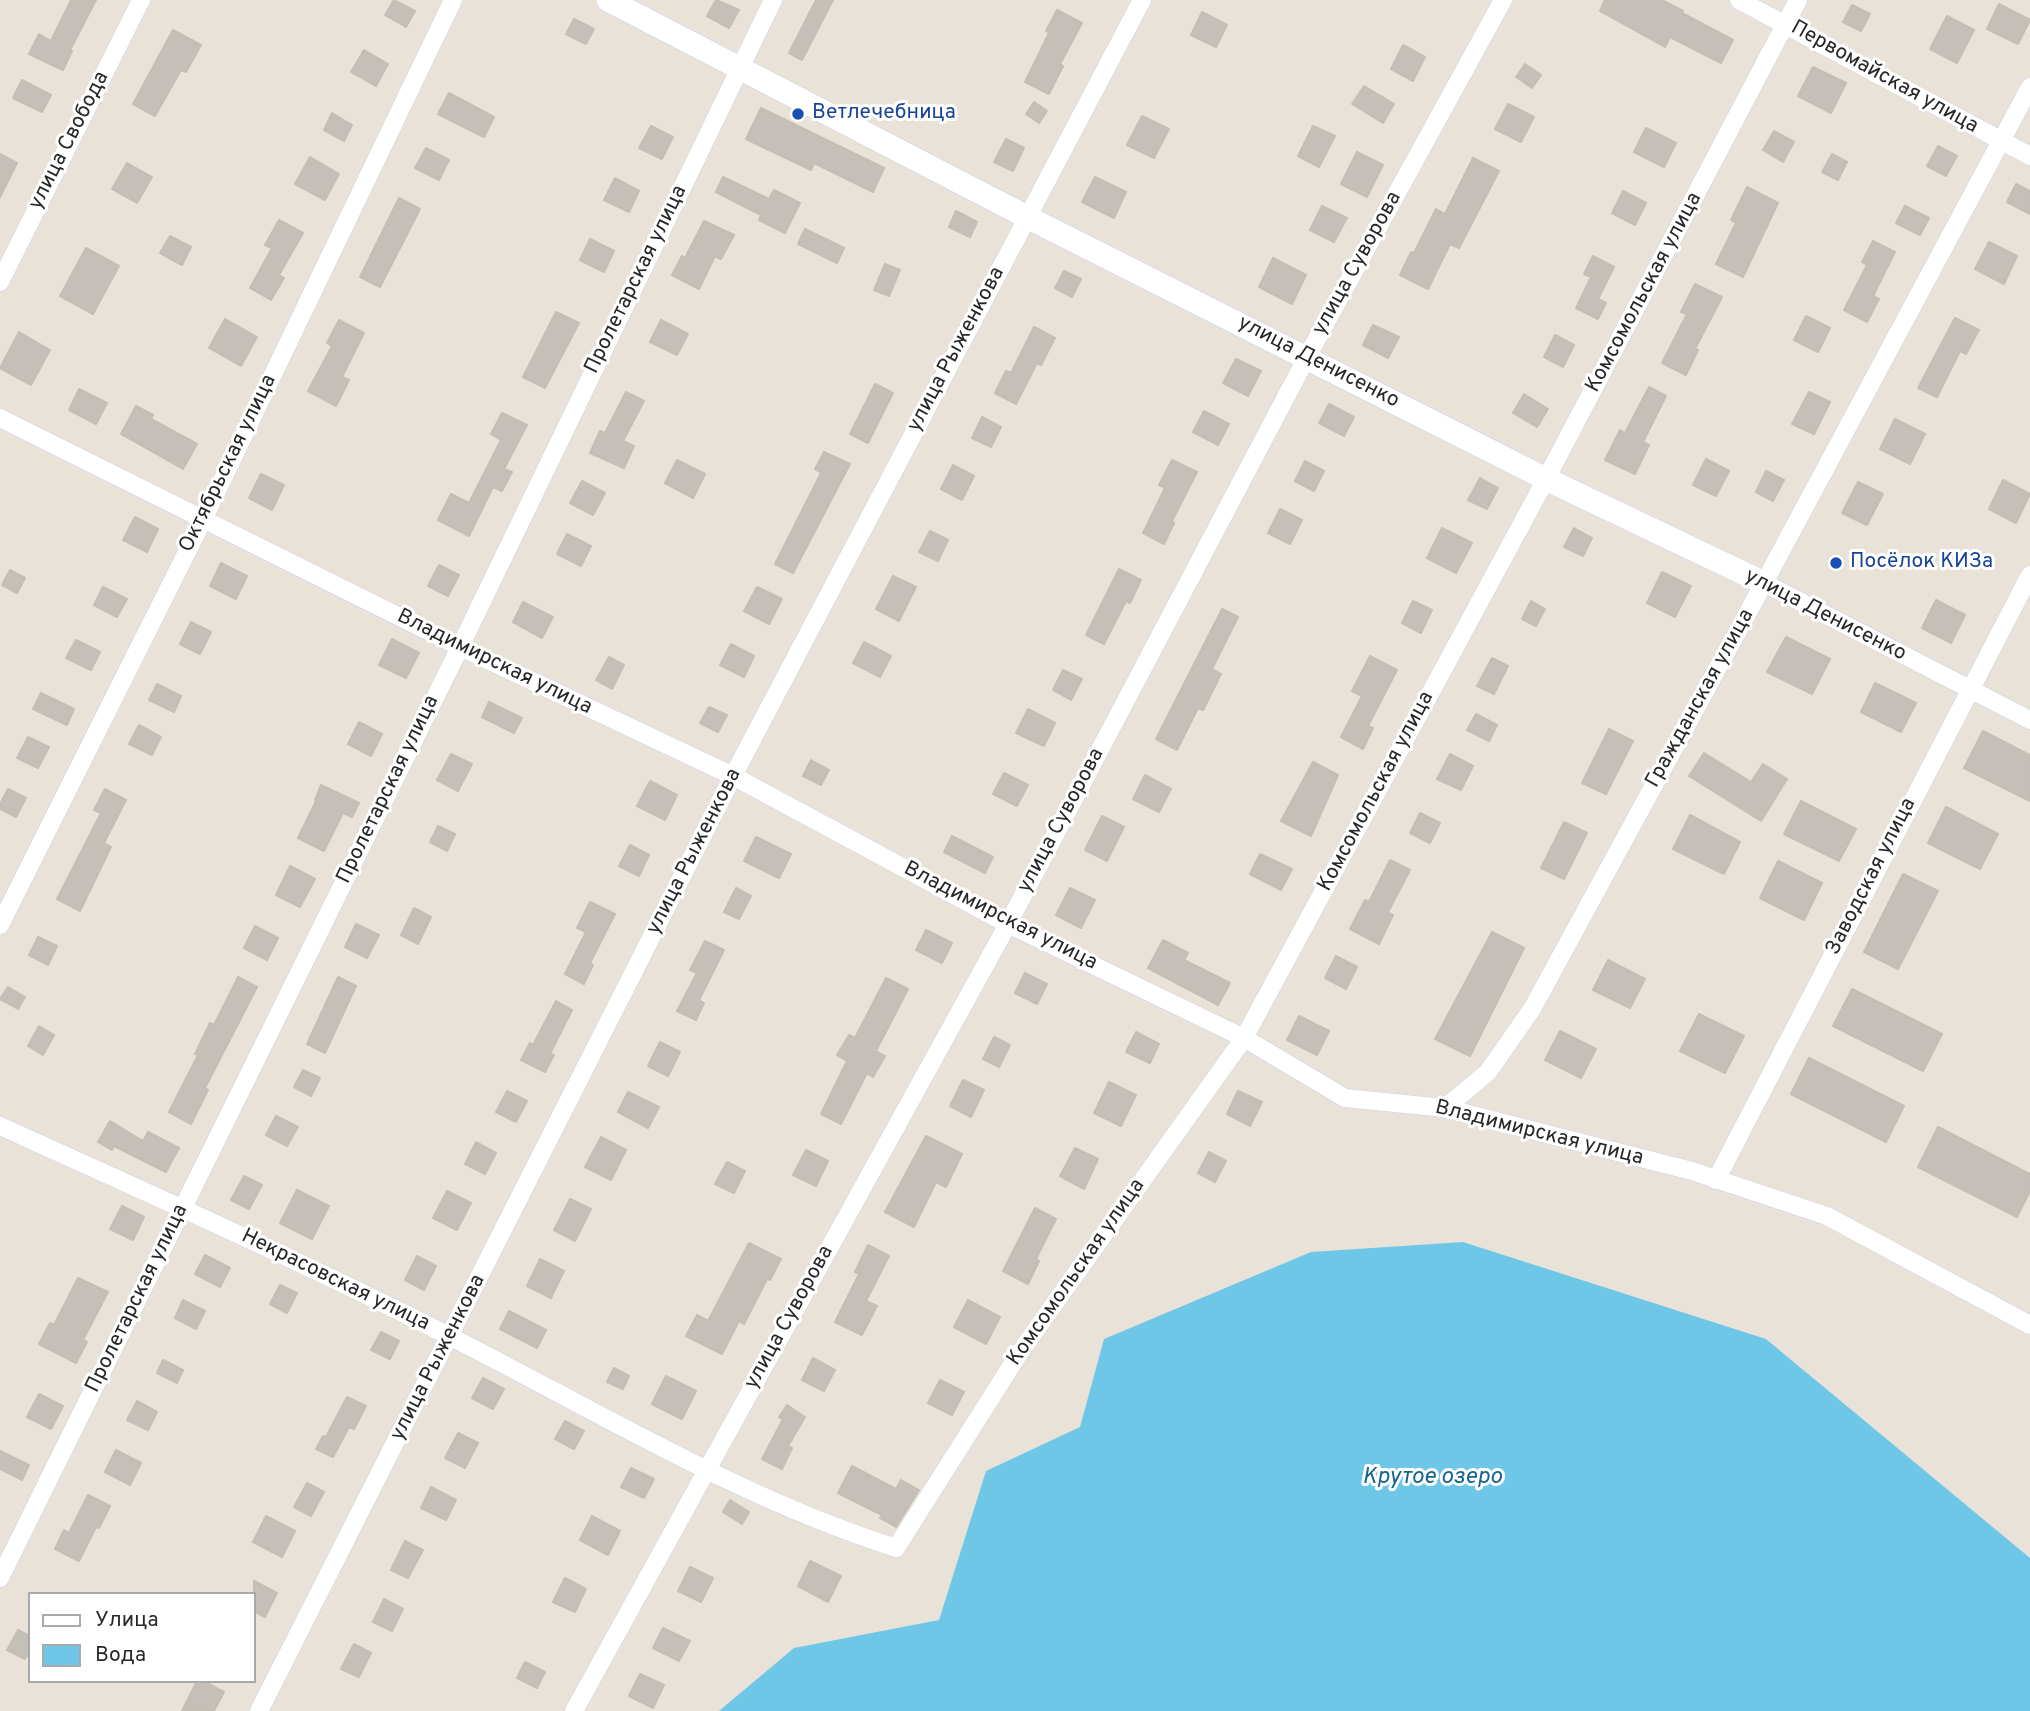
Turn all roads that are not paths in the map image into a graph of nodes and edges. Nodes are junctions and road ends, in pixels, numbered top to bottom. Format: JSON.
{"nodes":[{"id":1,"x":141,"y":0,"type":"edge"},
{"id":2,"x":453,"y":0,"type":"edge"},
{"id":3,"x":608,"y":0,"type":"edge"},
{"id":4,"x":773,"y":0,"type":"edge"},
{"id":5,"x":1142,"y":0,"type":"edge"},
{"id":6,"x":1503,"y":0,"type":"edge"},
{"id":7,"x":1739,"y":0,"type":"edge"},
{"id":8,"x":1798,"y":0,"type":"edge"},
{"id":9,"x":1786,"y":24,"type":"junction"},
{"id":10,"x":739,"y":67,"type":"junction"},
{"id":11,"x":2030,"y":87,"type":"edge"},
{"id":12,"x":1999,"y":141,"type":"junction"},
{"id":13,"x":2030,"y":156,"type":"edge"},
{"id":14,"x":1027,"y":217,"type":"junction"},
{"id":15,"x":0,"y":282,"type":"edge"},
{"id":16,"x":1307,"y":357,"type":"junction"},
{"id":17,"x":0,"y":418,"type":"edge"},
{"id":18,"x":1546,"y":479,"type":"junction"},
{"id":19,"x":202,"y":520,"type":"junction"},
{"id":20,"x":2030,"y":575,"type":"edge"},
{"id":21,"x":1764,"y":583,"type":"junction"},
{"id":22,"x":460,"y":648,"type":"junction"},
{"id":23,"x":1969,"y":690,"type":"junction"},
{"id":24,"x":2030,"y":720,"type":"edge"},
{"id":25,"x":733,"y":776,"type":"junction"},
{"id":26,"x":1008,"y":924,"type":"junction"},
{"id":27,"x":0,"y":925,"type":"edge"},
{"id":28,"x":1244,"y":1038,"type":"junction"},
{"id":29,"x":1445,"y":1108,"type":"junction"},
{"id":30,"x":0,"y":1126,"type":"edge"},
{"id":31,"x":1716,"y":1180,"type":"junction"},
{"id":32,"x":183,"y":1208,"type":"junction"},
{"id":33,"x":2030,"y":1325,"type":"edge"},
{"id":34,"x":450,"y":1336,"type":"junction"},
{"id":35,"x":706,"y":1470,"type":"junction"},
{"id":36,"x":895,"y":1548,"type":"joint"},
{"id":37,"x":0,"y":1578,"type":"edge"},
{"id":38,"x":259,"y":1711,"type":"edge"},
{"id":39,"x":573,"y":1711,"type":"edge"}],
"edges":[{"from":1,"to":15,"type":"street","name":"улица Свобода"},
{"from":2,"to":19,"type":"street","name":"Октябрьская улица"},
{"from":3,"to":10,"type":"street","name":"улица Денисенко"},
{"from":4,"to":10,"type":"street","name":"Пролетарская улица"},
{"from":5,"to":14,"type":"street","name":"улица Рыженкова"},
{"from":6,"to":16,"type":"street","name":"улица Суворова"},
{"from":7,"to":9,"type":"street","name":"Первомайская улица"},
{"from":8,"to":9,"type":"street","name":"Комсомольская улица"},
{"from":9,"to":12,"type":"street","name":"Первомайская улица"},
{"from":9,"to":18,"type":"street","name":"Комсомольская улица"},
{"from":10,"to":14,"type":"street","name":"улица Денисенко"},
{"from":10,"to":22,"type":"street","name":"Пролетарская улица"},
{"from":11,"to":12,"type":"street","name":"Гражданская улица"},
{"from":12,"to":13,"type":"street","name":"Первомайская улица"},
{"from":12,"to":21,"type":"street","name":"Гражданская улица"},
{"from":14,"to":16,"type":"street","name":"улица Денисенко"},
{"from":14,"to":25,"type":"street","name":"улица Рыженкова"},
{"from":16,"to":18,"type":"street","name":"улица Денисенко"},
{"from":16,"to":26,"type":"street","name":"улица Суворова"},
{"from":17,"to":19,"type":"street","name":"Владимирская улица"},
{"from":18,"to":21,"type":"street","name":"улица Денисенко"},
{"from":18,"to":28,"type":"street","name":"Комсомольская улица"},
{"from":19,"to":22,"type":"street","name":"Владимирская улица"},
{"from":19,"to":27,"type":"street","name":"Октябрьская улица"},
{"from":20,"to":23,"type":"street","name":"Заводская улица"},
{"from":21,"to":23,"type":"street","name":"улица Денисенко"},
{"from":21,"to":29,"type":"street","name":"Гражданская улица"},
{"from":22,"to":25,"type":"street","name":"Владимирская улица"},
{"from":22,"to":32,"type":"street","name":"Пролетарская улица"},
{"from":23,"to":24,"type":"street","name":"улица Денисенко"},
{"from":23,"to":31,"type":"street","name":"Заводская улица"},
{"from":25,"to":26,"type":"street","name":"Владимирская улица"},
{"from":25,"to":34,"type":"street","name":"улица Рыженкова"},
{"from":26,"to":28,"type":"street","name":"Владимирская улица"},
{"from":26,"to":35,"type":"street","name":"улица Суворова"},
{"from":28,"to":29,"type":"street","name":"Владимирская улица"},
{"from":28,"to":36,"type":"street","name":"Комсомольская улица"},
{"from":29,"to":31,"type":"street","name":"Владимирская улица"},
{"from":30,"to":32,"type":"street","name":"Некрасовская улица"},
{"from":31,"to":33,"type":"street","name":"Владимирская улица"},
{"from":32,"to":34,"type":"street","name":"Некрасовская улица"},
{"from":32,"to":37,"type":"street","name":"Пролетарская улица"},
{"from":34,"to":35,"type":"street","name":"Некрасовская улица"},
{"from":34,"to":38,"type":"street","name":"улица Рыженкова"},
{"from":35,"to":36,"type":"street","name":"Некрасовская улица"},
{"from":35,"to":39,"type":"street","name":"улица Суворова"}]}
